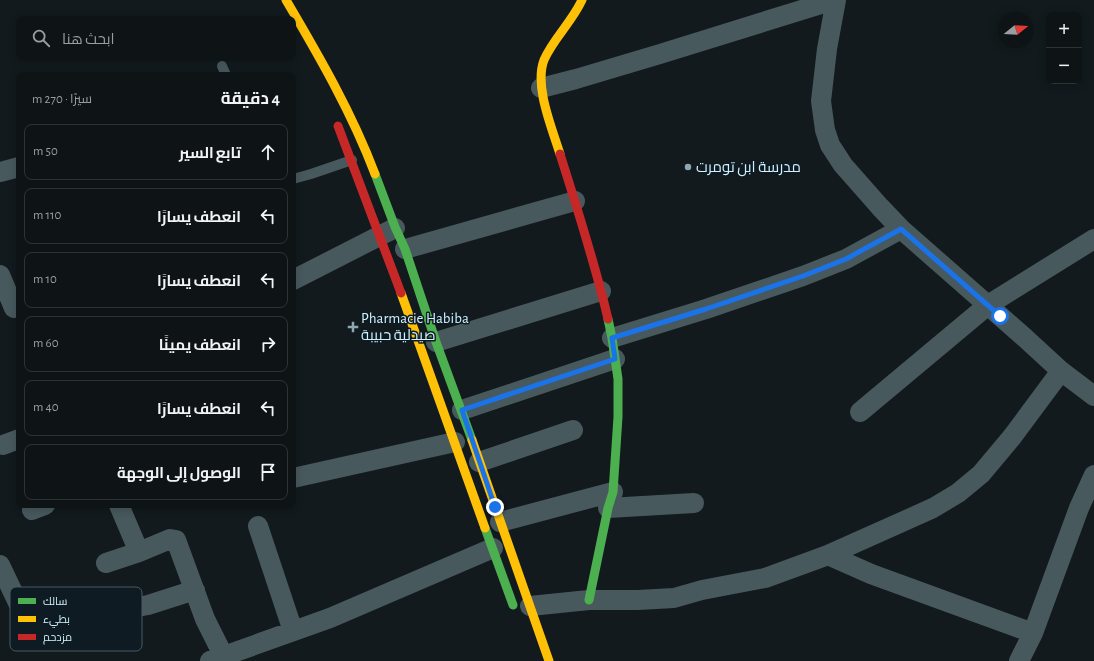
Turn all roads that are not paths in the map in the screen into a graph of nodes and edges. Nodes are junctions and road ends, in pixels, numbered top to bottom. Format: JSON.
{"nodes":[{"id":1,"x":582,"y":0,"type":"edge"},
{"id":2,"x":835,"y":0,"type":"edge"},
{"id":3,"x":293,"y":2,"type":"edge"},
{"id":4,"x":541,"y":88,"type":"junction"},
{"id":5,"x":334,"y":116,"type":"dead end"},
{"id":6,"x":352,"y":160,"type":"junction"},
{"id":7,"x":16,"y":168,"type":"edge"},
{"id":8,"x":0,"y":172,"type":"edge"},
{"id":9,"x":296,"y":178,"type":"edge"},
{"id":10,"x":575,"y":200,"type":"junction"},
{"id":11,"x":901,"y":229,"type":"junction"},
{"id":12,"x":388,"y":232,"type":"junction"},
{"id":13,"x":1094,"y":239,"type":"edge"},
{"id":14,"x":405,"y":249,"type":"junction"},
{"id":15,"x":0,"y":275,"type":"edge"},
{"id":16,"x":296,"y":278,"type":"edge"},
{"id":17,"x":601,"y":291,"type":"junction"},
{"id":18,"x":988,"y":305,"type":"junction"},
{"id":19,"x":11,"y":309,"type":"edge"},
{"id":20,"x":612,"y":338,"type":"junction"},
{"id":21,"x":436,"y":342,"type":"junction"},
{"id":22,"x":615,"y":359,"type":"junction"},
{"id":23,"x":1061,"y":371,"type":"junction"},
{"id":24,"x":1094,"y":396,"type":"edge"},
{"id":25,"x":462,"y":410,"type":"junction"},
{"id":26,"x":860,"y":412,"type":"dead end"},
{"id":27,"x":573,"y":430,"type":"dead end"},
{"id":28,"x":455,"y":442,"type":"junction"},
{"id":29,"x":479,"y":462,"type":"junction"},
{"id":30,"x":1094,"y":475,"type":"edge"},
{"id":31,"x":296,"y":477,"type":"edge"},
{"id":32,"x":610,"y":500,"type":"junction"},
{"id":33,"x":694,"y":503,"type":"dead end"},
{"id":34,"x":123,"y":508,"type":"edge"},
{"id":35,"x":500,"y":522,"type":"junction"},
{"id":36,"x":258,"y":526,"type":"dead end"},
{"id":37,"x":493,"y":548,"type":"junction"},
{"id":38,"x":139,"y":552,"type":"junction"},
{"id":39,"x":828,"y":555,"type":"junction"},
{"id":40,"x":106,"y":563,"type":"dead end"},
{"id":41,"x":0,"y":565,"type":"edge"},
{"id":42,"x":10,"y":587,"type":"edge"},
{"id":43,"x":195,"y":590,"type":"junction"},
{"id":44,"x":589,"y":600,"type":"junction"},
{"id":45,"x":142,"y":606,"type":"edge"},
{"id":46,"x":523,"y":609,"type":"junction"},
{"id":47,"x":293,"y":631,"type":"junction"},
{"id":48,"x":1032,"y":633,"type":"junction"},
{"id":49,"x":217,"y":659,"type":"edge"},
{"id":50,"x":549,"y":661,"type":"edge"},
{"id":51,"x":1019,"y":661,"type":"edge"}],
"edges":[{"from":1,"to":4,"type":"main road"},
{"from":2,"to":4,"type":"street"},
{"from":2,"to":11,"type":"street"},
{"from":3,"to":12,"type":"main road"},
{"from":4,"to":10,"type":"main road"},
{"from":5,"to":6,"type":"main road"},
{"from":6,"to":9,"type":"lane"},
{"from":6,"to":12,"type":"main road"},
{"from":7,"to":8,"type":"street"},
{"from":10,"to":14,"type":"street"},
{"from":10,"to":17,"type":"main road"},
{"from":11,"to":18,"type":"street"},
{"from":11,"to":20,"type":"street"},
{"from":12,"to":14,"type":"main road"},
{"from":12,"to":16,"type":"street"},
{"from":12,"to":28,"type":"main road"},
{"from":13,"to":18,"type":"street"},
{"from":14,"to":21,"type":"main road"},
{"from":15,"to":19,"type":"street"},
{"from":17,"to":20,"type":"main road"},
{"from":17,"to":21,"type":"street"},
{"from":18,"to":23,"type":"street"},
{"from":18,"to":26,"type":"street"},
{"from":20,"to":22,"type":"main road"},
{"from":21,"to":25,"type":"main road"},
{"from":22,"to":25,"type":"street"},
{"from":22,"to":32,"type":"main road"},
{"from":23,"to":24,"type":"street"},
{"from":23,"to":39,"type":"street"},
{"from":25,"to":29,"type":"main road"},
{"from":27,"to":29,"type":"street"},
{"from":28,"to":31,"type":"street"},
{"from":28,"to":37,"type":"main road"},
{"from":29,"to":35,"type":"main road"},
{"from":30,"to":48,"type":"street"},
{"from":32,"to":33,"type":"street"},
{"from":32,"to":35,"type":"street"},
{"from":32,"to":44,"type":"main road"},
{"from":34,"to":38,"type":"street"},
{"from":35,"to":46,"type":"main road"},
{"from":36,"to":47,"type":"street"},
{"from":37,"to":46,"type":"main road"},
{"from":37,"to":47,"type":"street"},
{"from":38,"to":40,"type":"street"},
{"from":38,"to":43,"type":"street"},
{"from":39,"to":44,"type":"street"},
{"from":39,"to":48,"type":"street"},
{"from":41,"to":42,"type":"street"},
{"from":43,"to":45,"type":"street"},
{"from":43,"to":49,"type":"street"},
{"from":44,"to":46,"type":"street"},
{"from":46,"to":50,"type":"main road"},
{"from":47,"to":49,"type":"street"},
{"from":48,"to":51,"type":"street"}]}
